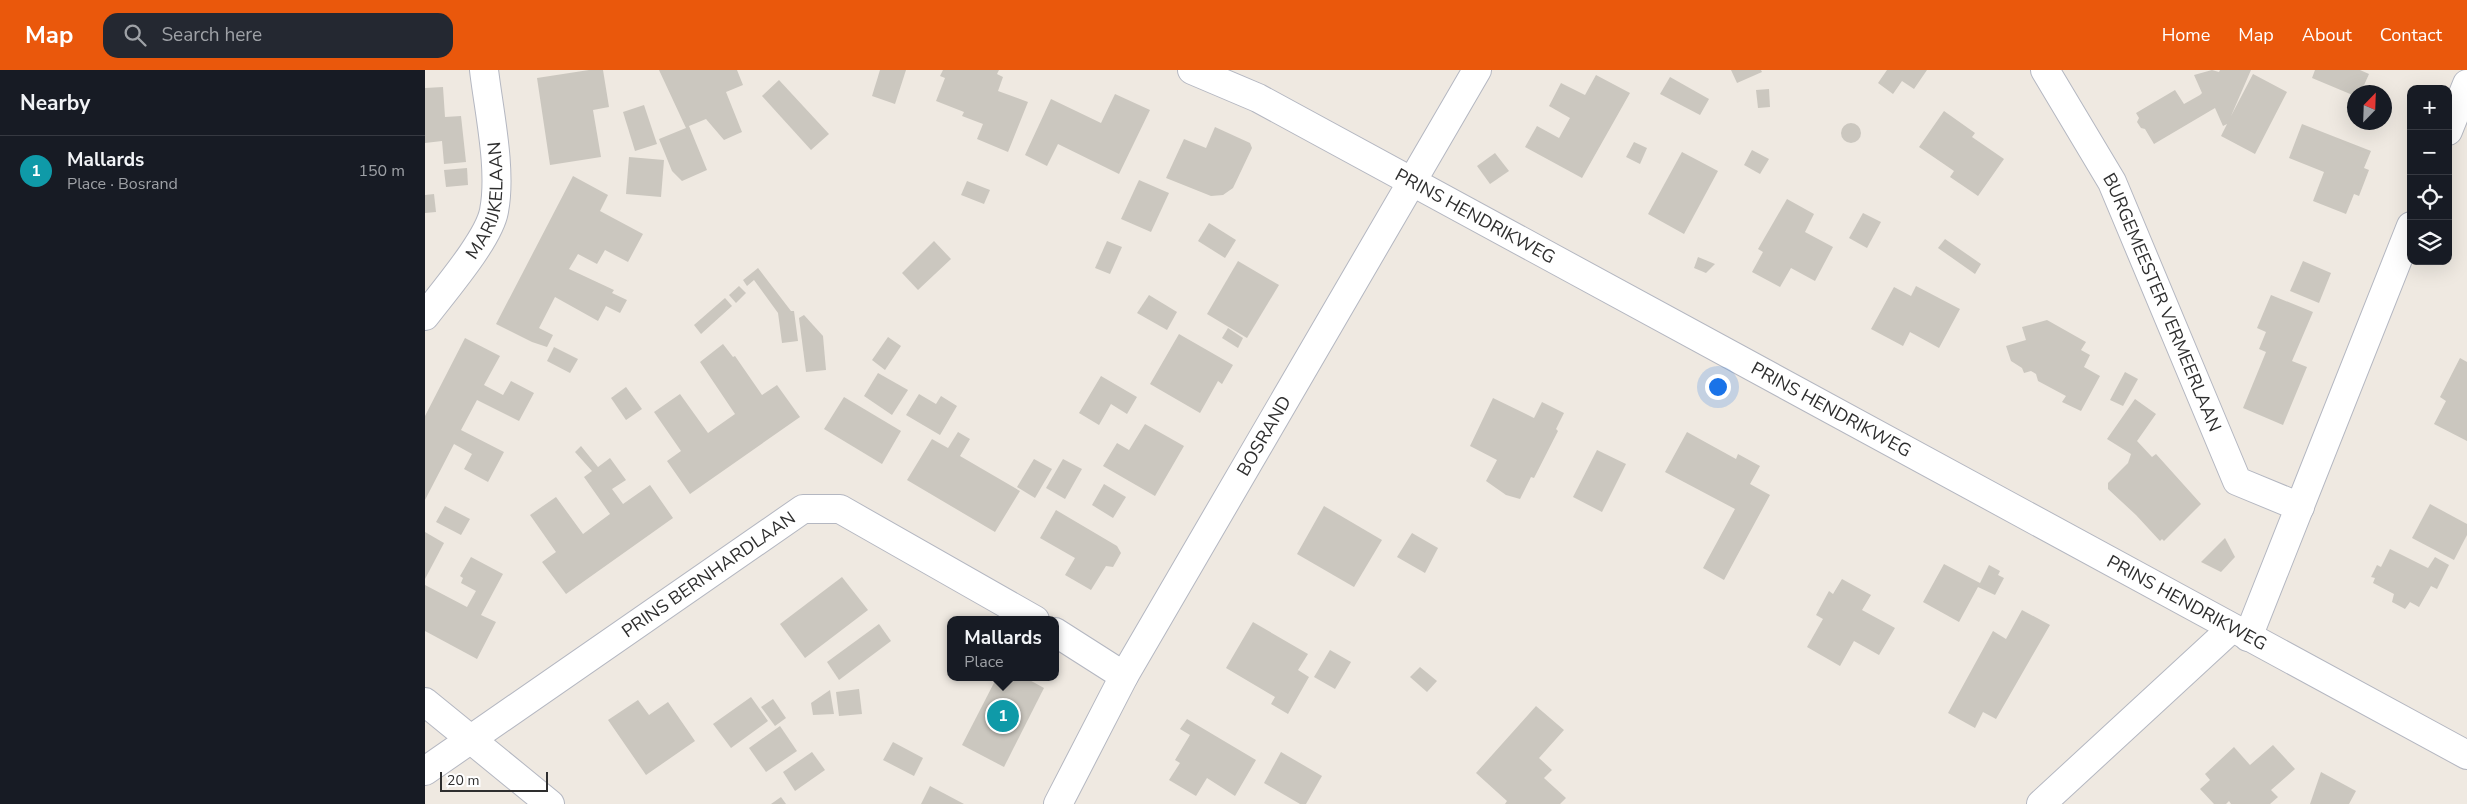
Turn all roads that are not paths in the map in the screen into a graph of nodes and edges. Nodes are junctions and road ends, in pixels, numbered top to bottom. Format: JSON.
{"nodes":[{"id":1,"x":484,"y":70,"type":"edge"},
{"id":2,"x":1192,"y":70,"type":"edge"},
{"id":3,"x":1477,"y":70,"type":"edge"},
{"id":4,"x":2045,"y":70,"type":"edge"},
{"id":5,"x":2467,"y":84,"type":"edge"},
{"id":6,"x":2448,"y":130,"type":"edge"},
{"id":7,"x":1413,"y":182,"type":"junction"},
{"id":8,"x":2407,"y":236,"type":"edge"},
{"id":9,"x":425,"y":316,"type":"edge"},
{"id":10,"x":2300,"y":507,"type":"junction"},
{"id":11,"x":1028,"y":616,"type":"edge"},
{"id":12,"x":2240,"y":632,"type":"junction"},
{"id":13,"x":1059,"y":635,"type":"edge"},
{"id":14,"x":1124,"y":676,"type":"junction"},
{"id":15,"x":425,"y":702,"type":"edge"},
{"id":16,"x":471,"y":740,"type":"junction"},
{"id":17,"x":2467,"y":755,"type":"edge"},
{"id":18,"x":425,"y":772,"type":"edge"},
{"id":19,"x":550,"y":804,"type":"edge"},
{"id":20,"x":1058,"y":804,"type":"edge"},
{"id":21,"x":2041,"y":804,"type":"edge"}],
"edges":[{"from":1,"to":9,"type":"street","name":"MARIJKELAAN"},
{"from":2,"to":7,"type":"street","name":"PRINS HENDRIKWEG"},
{"from":3,"to":7,"type":"street","name":"BOSRAND"},
{"from":4,"to":10,"type":"street","name":"BURGEMEESTER VERMEERLAAN"},
{"from":5,"to":6,"type":"street"},
{"from":7,"to":12,"type":"street","name":"PRINS HENDRIKWEG"},
{"from":7,"to":14,"type":"street","name":"BOSRAND"},
{"from":8,"to":10,"type":"street"},
{"from":10,"to":12,"type":"street"},
{"from":11,"to":16,"type":"street","name":"PRINS BERNHARDLAAN"},
{"from":12,"to":17,"type":"street","name":"PRINS HENDRIKWEG"},
{"from":12,"to":21,"type":"street"},
{"from":13,"to":14,"type":"street"},
{"from":14,"to":20,"type":"street","name":"BOSRAND"},
{"from":15,"to":16,"type":"street"},
{"from":16,"to":18,"type":"street","name":"PRINS BERNHARDLAAN"},
{"from":16,"to":19,"type":"street"}]}
